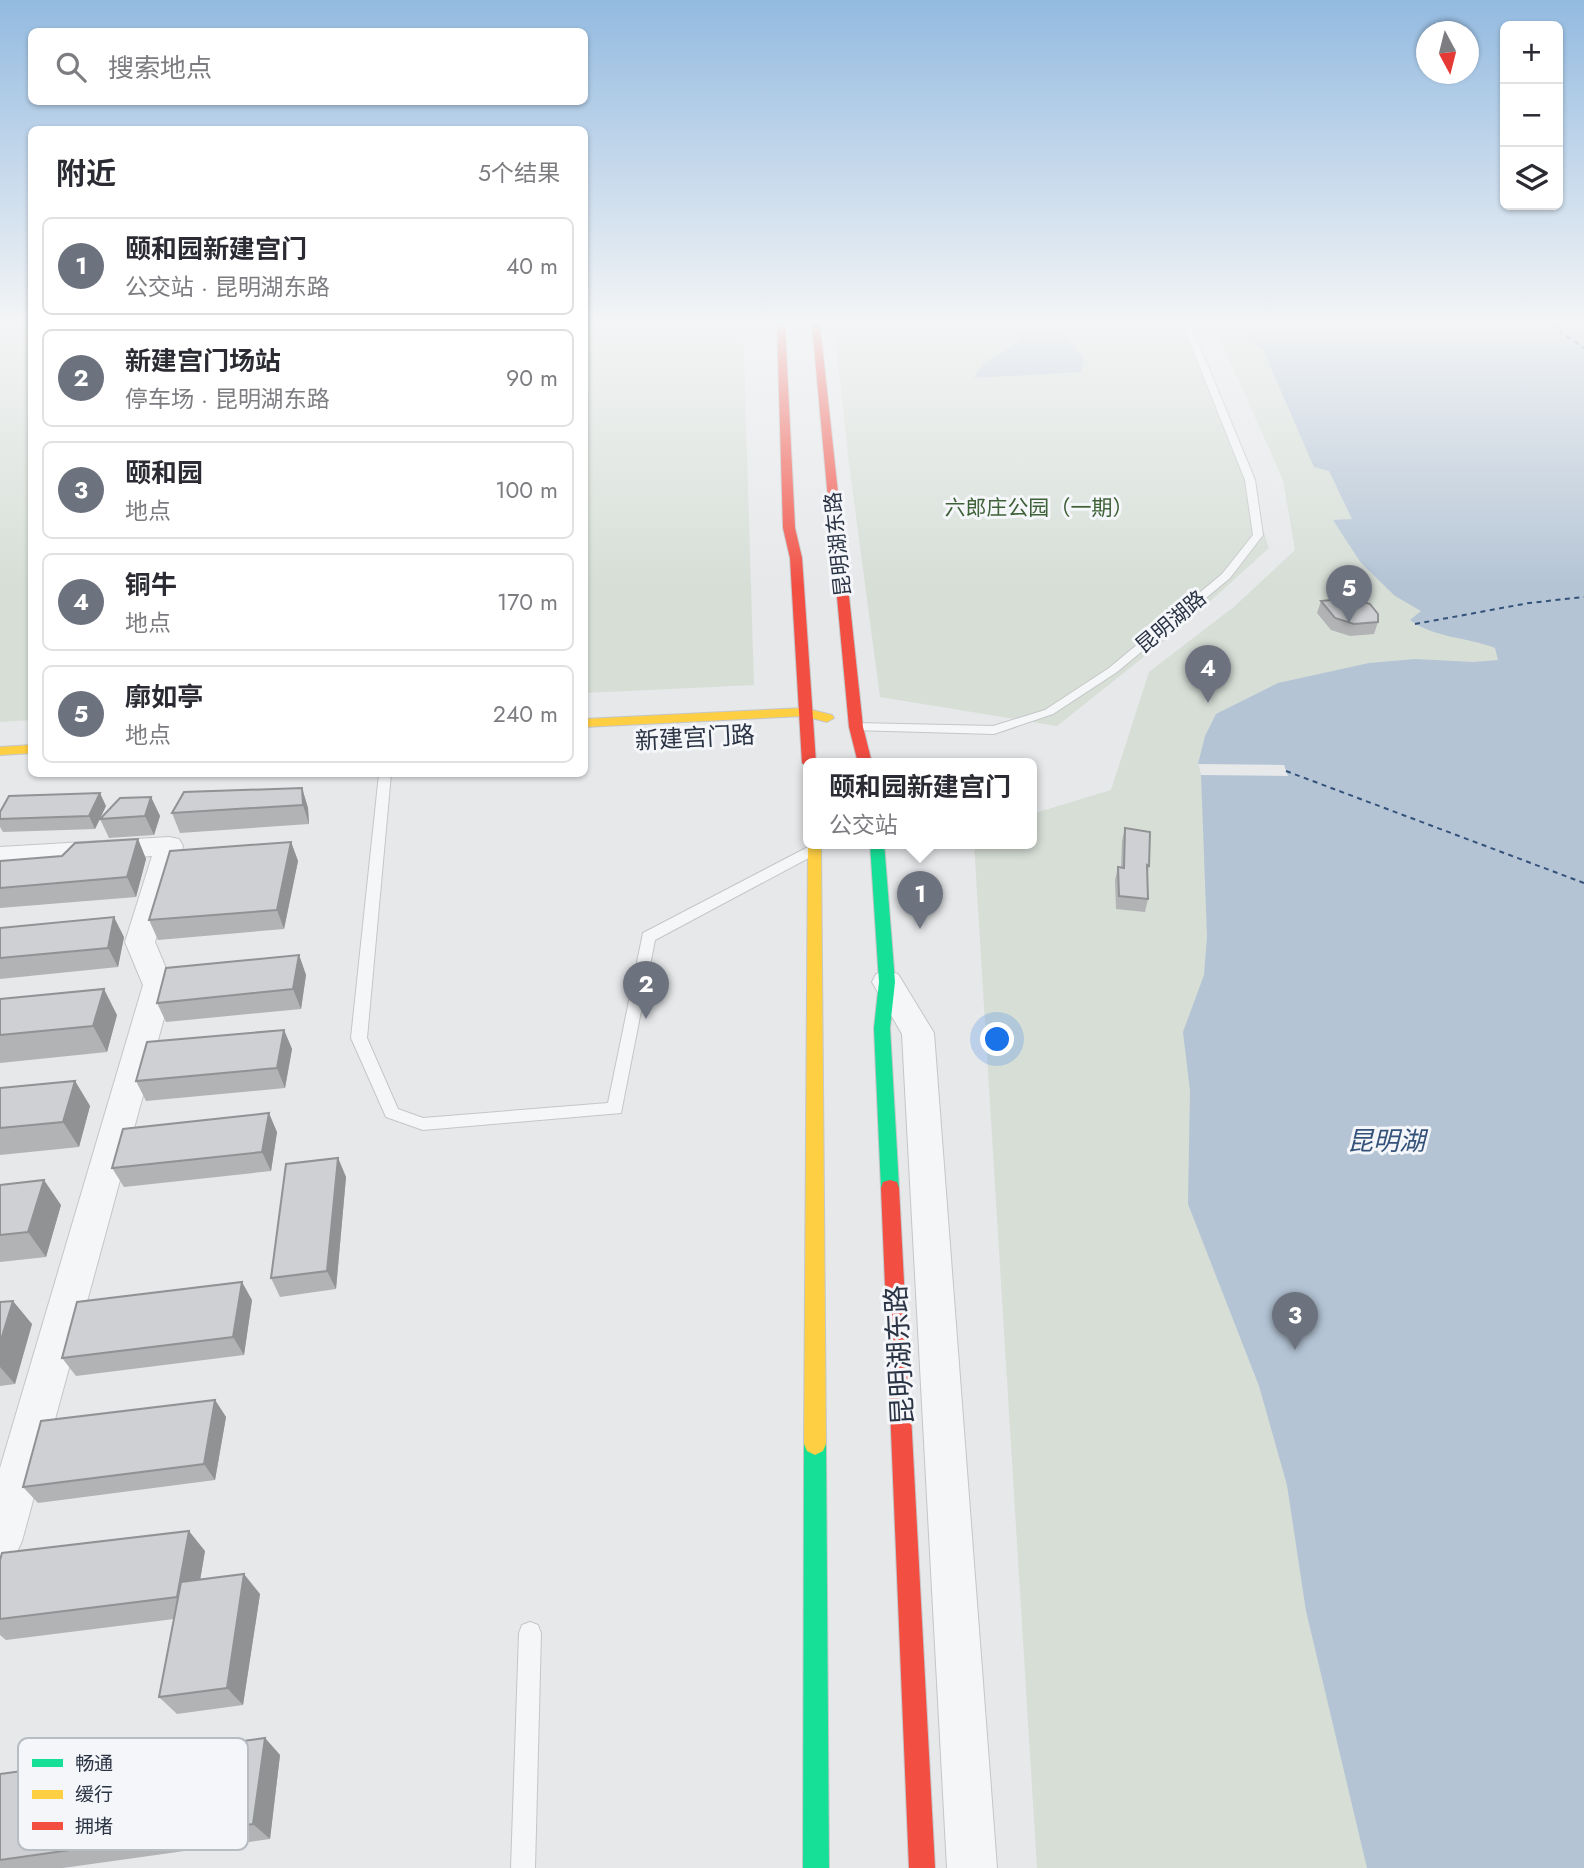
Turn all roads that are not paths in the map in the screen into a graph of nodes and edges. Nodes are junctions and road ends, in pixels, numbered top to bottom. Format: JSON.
{"nodes":[{"id":1,"x":784,"y":412,"type":"edge"},
{"id":2,"x":825,"y":412,"type":"edge"},
{"id":3,"x":1222,"y":412,"type":"edge"},
{"id":4,"x":804,"y":712,"type":"junction"},
{"id":5,"x":588,"y":723,"type":"edge"},
{"id":6,"x":856,"y":727,"type":"junction"},
{"id":7,"x":798,"y":733,"type":"junction"},
{"id":8,"x":28,"y":749,"type":"edge"},
{"id":9,"x":0,"y":751,"type":"edge"},
{"id":10,"x":807,"y":758,"type":"edge"},
{"id":11,"x":864,"y":758,"type":"edge"},
{"id":12,"x":385,"y":777,"type":"edge"},
{"id":13,"x":809,"y":849,"type":"edge"},
{"id":14,"x":814,"y":849,"type":"edge"},
{"id":15,"x":877,"y":849,"type":"edge"},
{"id":16,"x":0,"y":856,"type":"edge"},
{"id":17,"x":887,"y":982,"type":"junction"},
{"id":18,"x":0,"y":1541,"type":"edge"},
{"id":19,"x":530,"y":1633,"type":"dead end"},
{"id":20,"x":523,"y":1868,"type":"edge"},
{"id":21,"x":816,"y":1868,"type":"edge"},
{"id":22,"x":922,"y":1868,"type":"edge"},
{"id":23,"x":972,"y":1868,"type":"edge"}],
"edges":[{"from":1,"to":4,"type":"main road","name":"昆明湖东路"},
{"from":2,"to":6,"type":"main road","name":"昆明湖东路"},
{"from":3,"to":6,"type":"lane","name":"昆明湖路"},
{"from":4,"to":5,"type":"main road","name":"新建宫门路"},
{"from":4,"to":6,"type":"main road","name":"新建宫门路"},
{"from":4,"to":7,"type":"main road","name":"昆明湖东路"},
{"from":6,"to":7,"type":"main road"},
{"from":6,"to":11,"type":"main road","name":"昆明湖东路"},
{"from":7,"to":10,"type":"main road","name":"昆明湖东路"},
{"from":8,"to":9,"type":"main road"},
{"from":12,"to":13,"type":"lane"},
{"from":14,"to":21,"type":"main road"},
{"from":15,"to":17,"type":"main road","name":"昆明湖东路"},
{"from":16,"to":18,"type":"street"},
{"from":17,"to":22,"type":"main road","name":"昆明湖东路"},
{"from":17,"to":23,"type":"street"},
{"from":19,"to":20,"type":"lane"}]}
